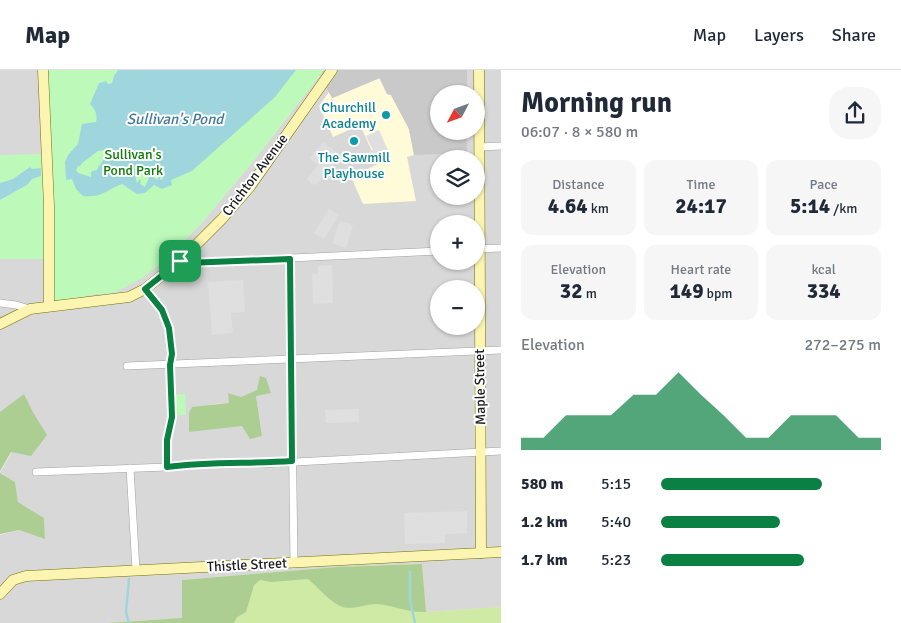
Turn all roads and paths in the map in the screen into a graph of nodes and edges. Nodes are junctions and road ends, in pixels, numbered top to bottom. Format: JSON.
{"nodes":[{"id":1,"x":43,"y":70,"type":"edge"},
{"id":2,"x":332,"y":70,"type":"edge"},
{"id":3,"x":479,"y":70,"type":"edge"},
{"id":4,"x":501,"y":146,"type":"edge"},
{"id":5,"x":479,"y":147,"type":"junction"},
{"id":6,"x":478,"y":215,"type":"edge"},
{"id":7,"x":501,"y":248,"type":"edge"},
{"id":8,"x":485,"y":249,"type":"edge"},
{"id":9,"x":430,"y":251,"type":"edge"},
{"id":10,"x":290,"y":259,"type":"junction"},
{"id":11,"x":180,"y":261,"type":"junction"},
{"id":12,"x":478,"y":270,"type":"edge"},
{"id":13,"x":145,"y":289,"type":"junction"},
{"id":14,"x":0,"y":303,"type":"edge"},
{"id":15,"x":49,"y":306,"type":"junction"},
{"id":16,"x":30,"y":309,"type":"junction"},
{"id":17,"x":0,"y":324,"type":"edge"},
{"id":18,"x":501,"y":350,"type":"edge"},
{"id":19,"x":479,"y":351,"type":"junction"},
{"id":20,"x":292,"y":360,"type":"junction"},
{"id":21,"x":170,"y":365,"type":"junction"},
{"id":22,"x":127,"y":366,"type":"dead end"},
{"id":23,"x":501,"y":451,"type":"edge"},
{"id":24,"x":480,"y":452,"type":"junction"},
{"id":25,"x":292,"y":461,"type":"junction"},
{"id":26,"x":167,"y":467,"type":"junction"},
{"id":27,"x":130,"y":468,"type":"junction"},
{"id":28,"x":36,"y":472,"type":"dead end"},
{"id":29,"x":501,"y":552,"type":"edge"},
{"id":30,"x":481,"y":553,"type":"junction"},
{"id":31,"x":294,"y":562,"type":"junction"},
{"id":32,"x":136,"y":570,"type":"junction"},
{"id":33,"x":0,"y":594,"type":"edge"}],
"edges":[{"from":1,"to":15,"type":"street"},
{"from":2,"to":11,"type":"street","name":"Crichton Avenue"},
{"from":3,"to":5,"type":"street","name":"Maple Street"},
{"from":4,"to":5,"type":"street"},
{"from":5,"to":6,"type":"street","name":"Maple Street"},
{"from":7,"to":8,"type":"street"},
{"from":9,"to":10,"type":"street"},
{"from":10,"to":11,"type":"street"},
{"from":10,"to":20,"type":"street"},
{"from":11,"to":13,"type":"street","name":"Crichton Avenue"},
{"from":12,"to":19,"type":"street","name":"Maple Street"},
{"from":13,"to":15,"type":"street","name":"Crichton Avenue"},
{"from":13,"to":21,"type":"street"},
{"from":14,"to":16,"type":"street"},
{"from":15,"to":16,"type":"street","name":"Crichton Avenue"},
{"from":16,"to":17,"type":"street","name":"Crichton Avenue"},
{"from":18,"to":19,"type":"street"},
{"from":19,"to":20,"type":"street"},
{"from":19,"to":24,"type":"street","name":"Maple Street"},
{"from":20,"to":21,"type":"street"},
{"from":20,"to":25,"type":"street"},
{"from":21,"to":22,"type":"street"},
{"from":21,"to":26,"type":"street"},
{"from":23,"to":24,"type":"street"},
{"from":24,"to":25,"type":"street"},
{"from":24,"to":30,"type":"street","name":"Maple Street"},
{"from":25,"to":26,"type":"street"},
{"from":25,"to":31,"type":"street"},
{"from":26,"to":27,"type":"street"},
{"from":27,"to":28,"type":"street"},
{"from":27,"to":32,"type":"street"},
{"from":29,"to":30,"type":"street","name":"Thistle Street"},
{"from":30,"to":31,"type":"street","name":"Thistle Street"},
{"from":31,"to":32,"type":"street","name":"Thistle Street"},
{"from":32,"to":33,"type":"street","name":"Thistle Street"}]}
